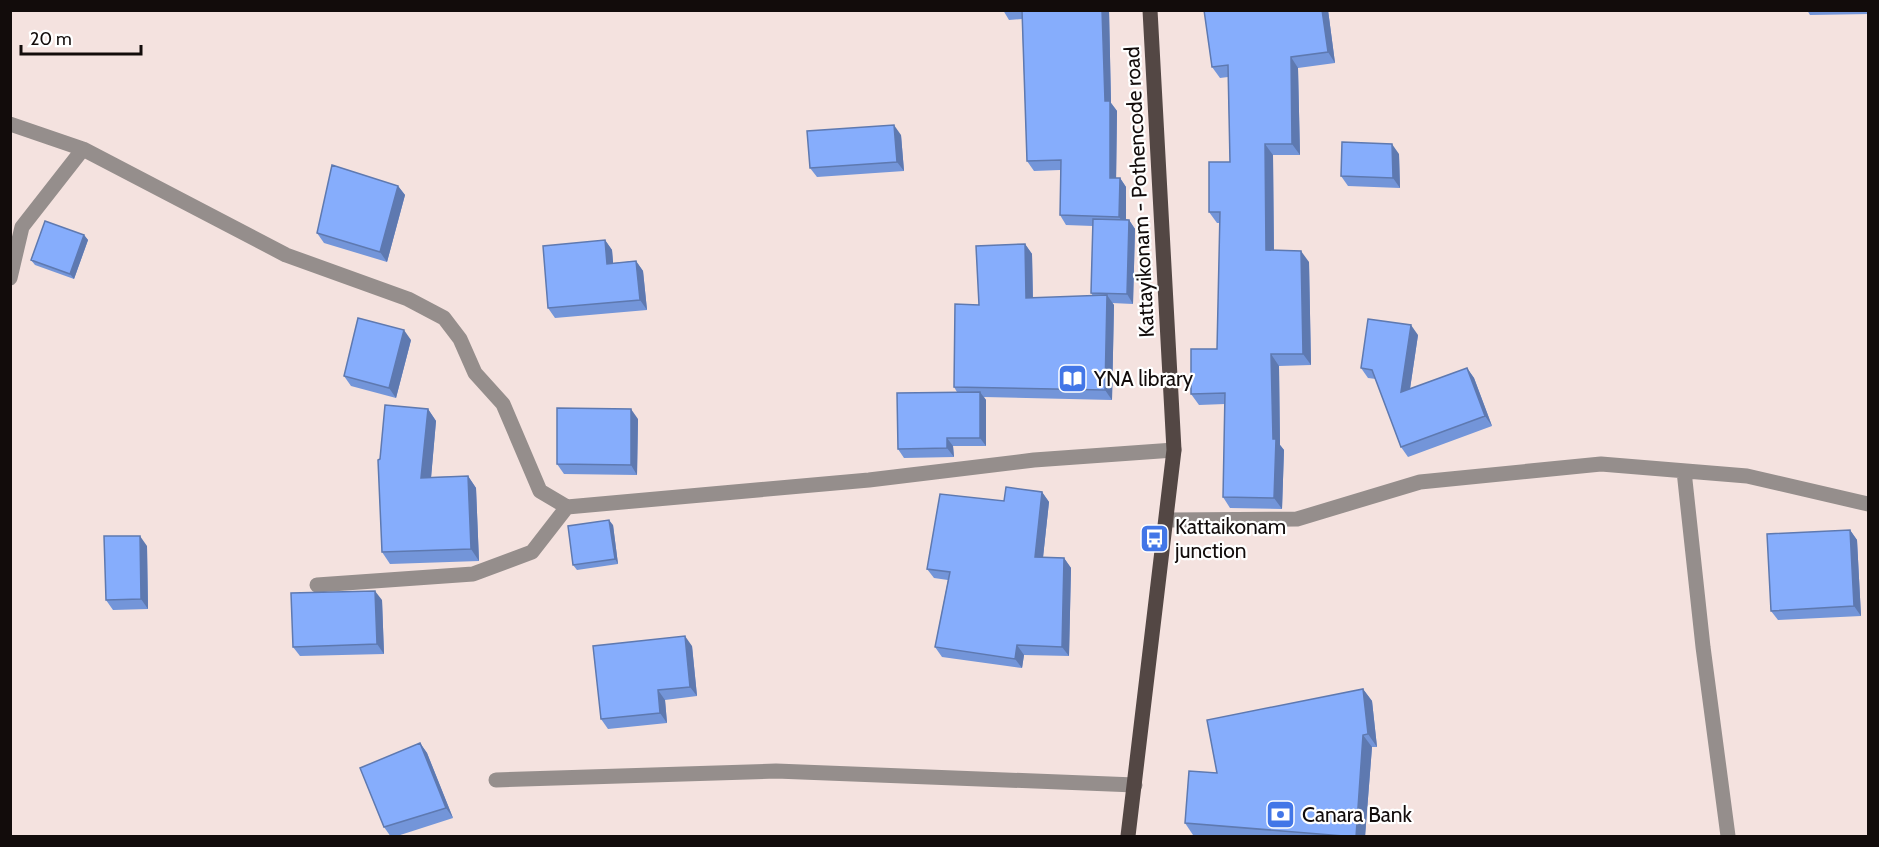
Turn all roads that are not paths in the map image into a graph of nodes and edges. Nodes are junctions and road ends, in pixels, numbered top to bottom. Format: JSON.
{"nodes":[{"id":1,"x":1150,"y":10,"type":"edge"},
{"id":2,"x":10,"y":124,"type":"edge"},
{"id":3,"x":83,"y":149,"type":"junction"},
{"id":4,"x":10,"y":278,"type":"edge"},
{"id":5,"x":1174,"y":450,"type":"junction"},
{"id":6,"x":1684,"y":471,"type":"junction"},
{"id":7,"x":1869,"y":504,"type":"edge"},
{"id":8,"x":567,"y":507,"type":"junction"},
{"id":9,"x":1167,"y":520,"type":"junction"},
{"id":10,"x":317,"y":585,"type":"dead end"},
{"id":11,"x":496,"y":780,"type":"dead end"},
{"id":12,"x":1135,"y":784,"type":"junction"},
{"id":13,"x":1128,"y":837,"type":"edge"},
{"id":14,"x":1728,"y":837,"type":"edge"}],
"edges":[{"from":1,"to":5,"type":"main road","name":"Kattayikonam - Pothencode road"},
{"from":2,"to":3,"type":"street"},
{"from":3,"to":4,"type":"street"},
{"from":3,"to":8,"type":"street"},
{"from":5,"to":8,"type":"street"},
{"from":5,"to":9,"type":"main road","name":"Kattayikonam - Pothencode road"},
{"from":6,"to":7,"type":"street"},
{"from":6,"to":9,"type":"street"},
{"from":6,"to":14,"type":"street"},
{"from":8,"to":10,"type":"street"},
{"from":9,"to":12,"type":"main road","name":"Kattayikonam - Pothencode road"},
{"from":11,"to":12,"type":"street"},
{"from":12,"to":13,"type":"main road","name":"Kattayikonam - Pothencode road"}]}
